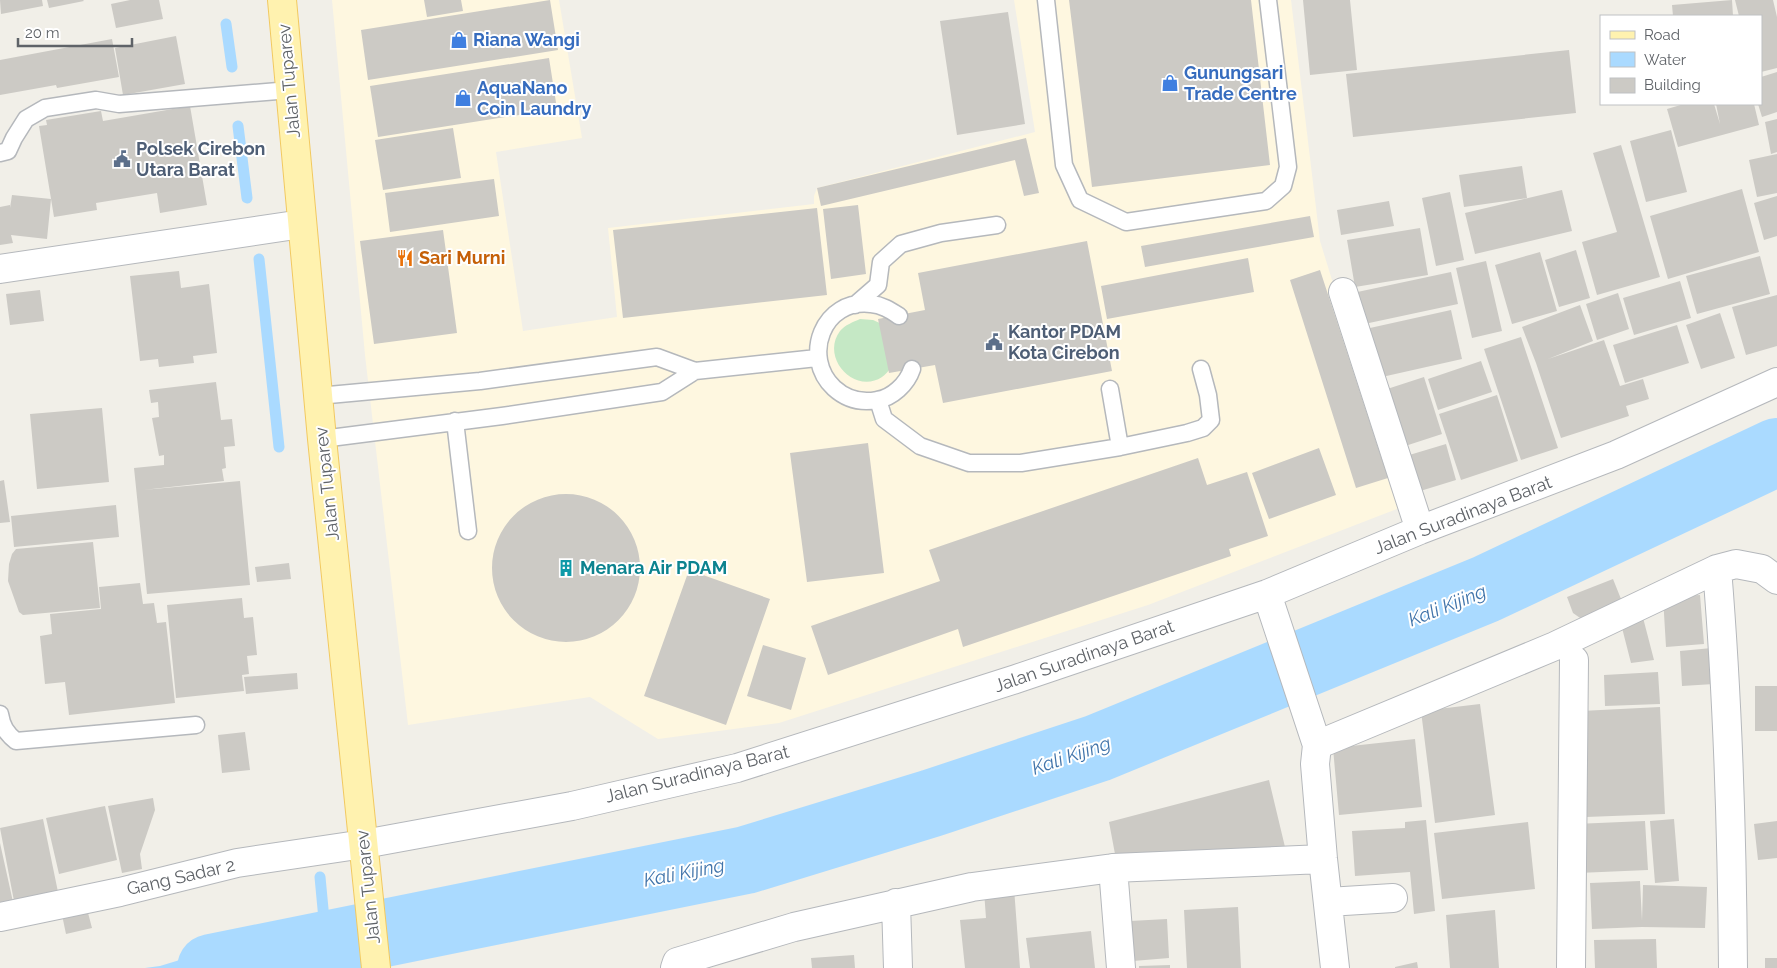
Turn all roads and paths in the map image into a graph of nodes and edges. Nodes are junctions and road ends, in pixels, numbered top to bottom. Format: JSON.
{"nodes":[{"id":1,"x":282,"y":0,"type":"edge"},
{"id":2,"x":1046,"y":0,"type":"edge"},
{"id":3,"x":1268,"y":0,"type":"edge"},
{"id":4,"x":290,"y":90,"type":"junction"},
{"id":5,"x":0,"y":154,"type":"edge"},
{"id":6,"x":302,"y":224,"type":"junction"},
{"id":7,"x":997,"y":225,"type":"dead end"},
{"id":8,"x":0,"y":268,"type":"edge"},
{"id":9,"x":1343,"y":292,"type":"dead end"},
{"id":10,"x":855,"y":305,"type":"junction"},
{"id":11,"x":899,"y":316,"type":"dead end"},
{"id":12,"x":818,"y":358,"type":"junction"},
{"id":13,"x":912,"y":369,"type":"dead end"},
{"id":14,"x":1201,"y":369,"type":"dead end"},
{"id":15,"x":695,"y":370,"type":"junction"},
{"id":16,"x":1777,"y":382,"type":"edge"},
{"id":17,"x":1110,"y":389,"type":"dead end"},
{"id":18,"x":318,"y":396,"type":"junction"},
{"id":19,"x":878,"y":400,"type":"junction"},
{"id":20,"x":455,"y":421,"type":"junction"},
{"id":21,"x":322,"y":438,"type":"junction"},
{"id":22,"x":1120,"y":447,"type":"junction"},
{"id":23,"x":1420,"y":530,"type":"junction"},
{"id":24,"x":468,"y":531,"type":"dead end"},
{"id":25,"x":1717,"y":569,"type":"junction"},
{"id":26,"x":1770,"y":574,"type":"edge"},
{"id":27,"x":1268,"y":597,"type":"junction"},
{"id":28,"x":1574,"y":660,"type":"dead end"},
{"id":29,"x":0,"y":714,"type":"edge"},
{"id":30,"x":196,"y":725,"type":"dead end"},
{"id":31,"x":1314,"y":735,"type":"junction"},
{"id":32,"x":365,"y":852,"type":"junction"},
{"id":33,"x":1323,"y":859,"type":"junction"},
{"id":34,"x":1113,"y":868,"type":"junction"},
{"id":35,"x":1393,"y":898,"type":"dead end"},
{"id":36,"x":1328,"y":902,"type":"junction"},
{"id":37,"x":896,"y":903,"type":"junction"},
{"id":38,"x":0,"y":918,"type":"edge"},
{"id":39,"x":376,"y":968,"type":"edge"},
{"id":40,"x":675,"y":968,"type":"edge"},
{"id":41,"x":898,"y":968,"type":"edge"},
{"id":42,"x":1121,"y":968,"type":"edge"},
{"id":43,"x":1335,"y":968,"type":"edge"},
{"id":44,"x":1571,"y":968,"type":"edge"},
{"id":45,"x":1733,"y":968,"type":"edge"}],
"edges":[{"from":1,"to":4,"type":"main road","name":"Jalan Tuparev"},
{"from":2,"to":3,"type":"lane"},
{"from":4,"to":5,"type":"lane"},
{"from":4,"to":6,"type":"main road","name":"Jalan Tuparev"},
{"from":6,"to":8,"type":"street"},
{"from":6,"to":18,"type":"main road","name":"Jalan Tuparev"},
{"from":7,"to":10,"type":"lane"},
{"from":9,"to":23,"type":"street"},
{"from":10,"to":11,"type":"lane"},
{"from":10,"to":12,"type":"lane"},
{"from":12,"to":15,"type":"lane"},
{"from":12,"to":19,"type":"lane"},
{"from":13,"to":19,"type":"lane"},
{"from":14,"to":22,"type":"lane"},
{"from":15,"to":18,"type":"lane"},
{"from":15,"to":20,"type":"lane"},
{"from":16,"to":23,"type":"street","name":"Jalan Suradinaya Barat"},
{"from":17,"to":22,"type":"lane"},
{"from":18,"to":21,"type":"main road","name":"Jalan Tuparev"},
{"from":19,"to":22,"type":"lane"},
{"from":20,"to":21,"type":"lane"},
{"from":20,"to":24,"type":"lane"},
{"from":21,"to":32,"type":"main road","name":"Jalan Tuparev"},
{"from":23,"to":27,"type":"street","name":"Jalan Suradinaya Barat"},
{"from":25,"to":26,"type":"street"},
{"from":25,"to":31,"type":"street"},
{"from":25,"to":45,"type":"street"},
{"from":27,"to":31,"type":"street"},
{"from":27,"to":32,"type":"street","name":"Jalan Suradinaya Barat"},
{"from":28,"to":44,"type":"street"},
{"from":29,"to":30,"type":"lane"},
{"from":31,"to":33,"type":"street"},
{"from":32,"to":38,"type":"street","name":"Gang Sadar 2"},
{"from":32,"to":39,"type":"main road","name":"Jalan Tuparev"},
{"from":33,"to":34,"type":"street"},
{"from":33,"to":36,"type":"street"},
{"from":34,"to":37,"type":"street"},
{"from":34,"to":42,"type":"street"},
{"from":35,"to":36,"type":"street"},
{"from":36,"to":43,"type":"street"},
{"from":37,"to":40,"type":"street"},
{"from":37,"to":41,"type":"street"}]}
